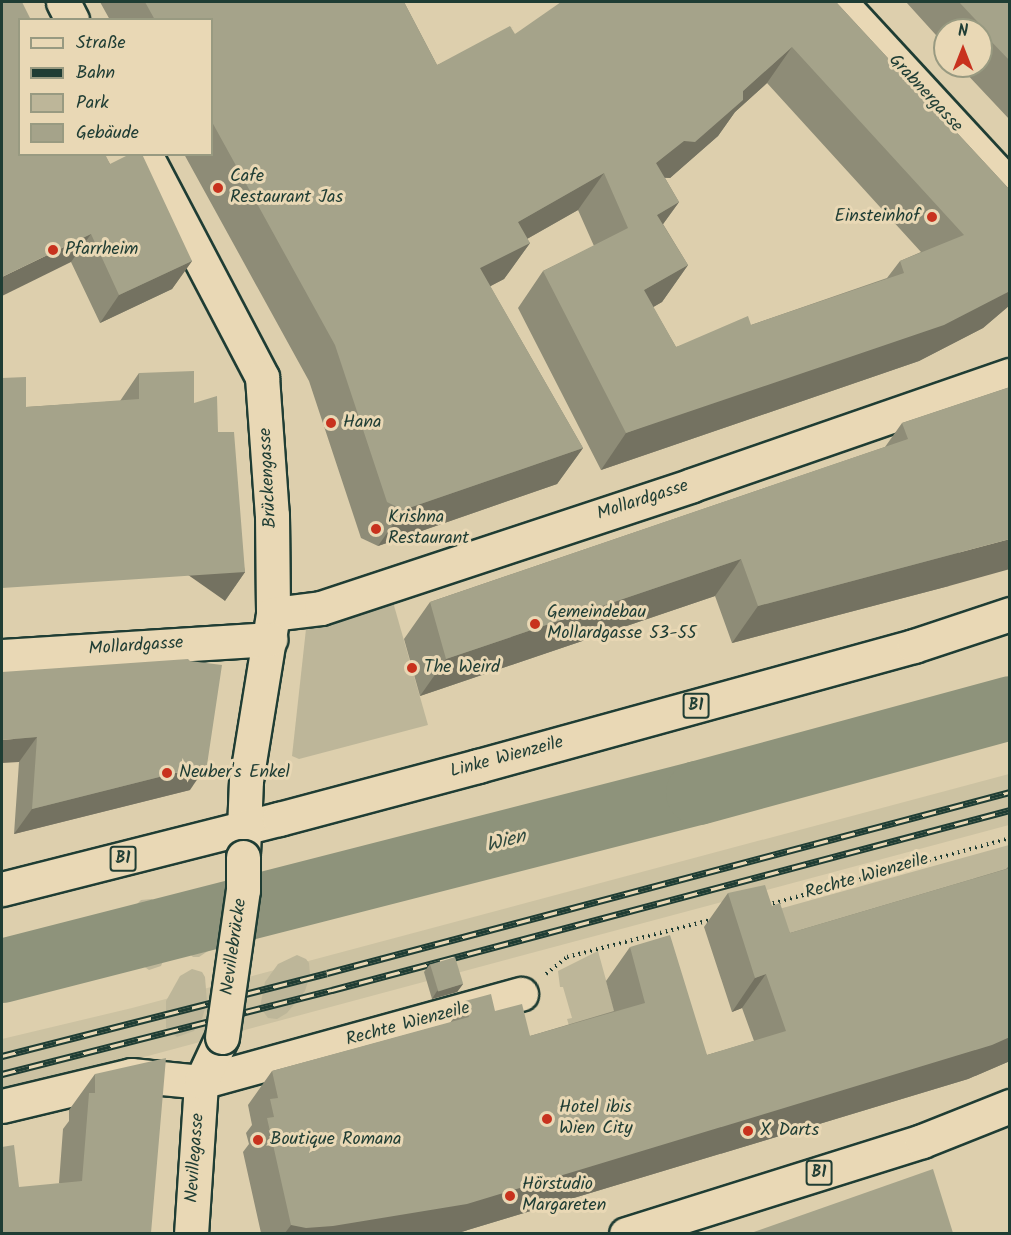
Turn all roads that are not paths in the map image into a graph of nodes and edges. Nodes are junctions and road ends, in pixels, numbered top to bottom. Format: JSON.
{"nodes":[{"id":1,"x":63,"y":2,"type":"edge"},
{"id":2,"x":840,"y":2,"type":"edge"},
{"id":3,"x":71,"y":18,"type":"edge"},
{"id":4,"x":146,"y":156,"type":"edge"},
{"id":5,"x":1010,"y":186,"type":"edge"},
{"id":6,"x":1010,"y":375,"type":"edge"},
{"id":7,"x":1010,"y":614,"type":"edge"},
{"id":8,"x":271,"y":626,"type":"junction"},
{"id":9,"x":2,"y":656,"type":"edge"},
{"id":10,"x":244,"y":843,"type":"junction"},
{"id":11,"x":2,"y":889,"type":"edge"},
{"id":12,"x":521,"y":994,"type":"road end"},
{"id":13,"x":201,"y":1082,"type":"junction"},
{"id":14,"x":2,"y":1106,"type":"edge"},
{"id":15,"x":1010,"y":1106,"type":"edge"},
{"id":16,"x":191,"y":1233,"type":"edge"},
{"id":17,"x":626,"y":1233,"type":"edge"}],
"edges":[{"from":1,"to":3,"type":"street"},
{"from":2,"to":5,"type":"street","name":"Grabnergasse"},
{"from":4,"to":8,"type":"street","name":"Brückengasse"},
{"from":6,"to":8,"type":"street","name":"Mollardgasse"},
{"from":7,"to":10,"type":"street","name":"Linke Wienzeile","number":"B1"},
{"from":8,"to":9,"type":"street","name":"Mollardgasse"},
{"from":8,"to":10,"type":"street","name":"Brückengasse"},
{"from":10,"to":11,"type":"street","name":"Linke Wienzeile","number":"B1"},
{"from":10,"to":13,"type":"street","name":"Nevillebrücke","bridge":true},
{"from":12,"to":13,"type":"street","name":"Rechte Wienzeile"},
{"from":13,"to":14,"type":"street","name":"Rechte Wienzeile"},
{"from":13,"to":16,"type":"street","name":"Nevillegasse"},
{"from":15,"to":17,"type":"street","number":"B1"}]}
